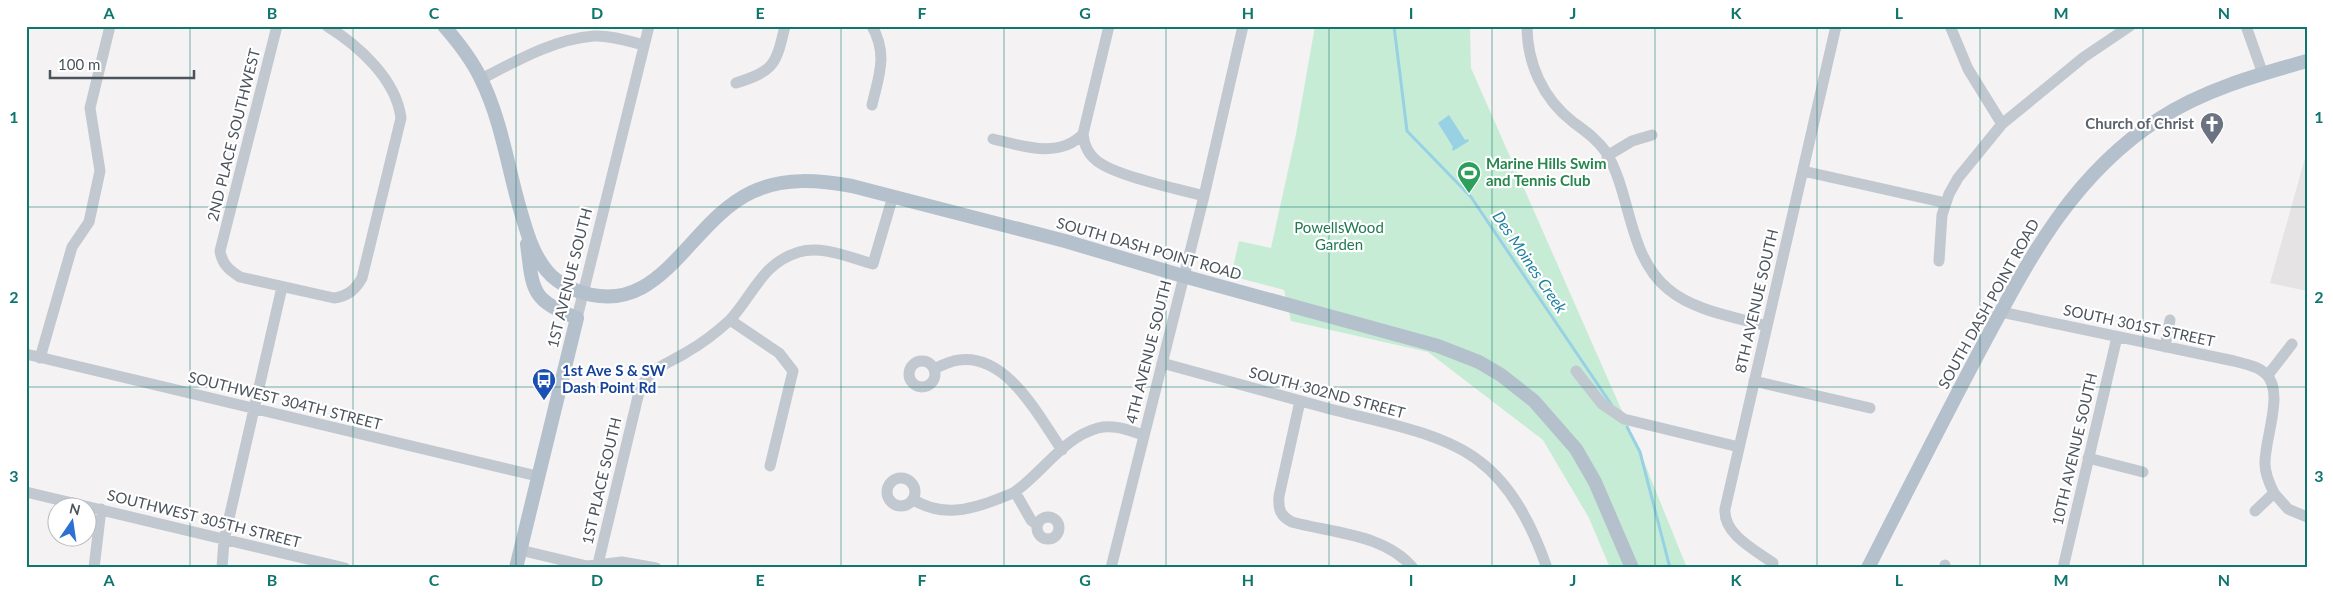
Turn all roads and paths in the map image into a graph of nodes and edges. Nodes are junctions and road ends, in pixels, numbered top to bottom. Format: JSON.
{"nodes":[{"id":1,"x":110,"y":26,"type":"edge"},
{"id":2,"x":277,"y":26,"type":"edge"},
{"id":3,"x":327,"y":26,"type":"edge"},
{"id":4,"x":444,"y":26,"type":"edge"},
{"id":5,"x":649,"y":26,"type":"edge"},
{"id":6,"x":785,"y":26,"type":"edge"},
{"id":7,"x":872,"y":26,"type":"edge"},
{"id":8,"x":1108,"y":26,"type":"edge"},
{"id":9,"x":1243,"y":26,"type":"edge"},
{"id":10,"x":1527,"y":26,"type":"edge"},
{"id":11,"x":1836,"y":26,"type":"edge"},
{"id":12,"x":1950,"y":26,"type":"edge"},
{"id":13,"x":2130,"y":26,"type":"edge"},
{"id":14,"x":2246,"y":26,"type":"edge"},
{"id":15,"x":644,"y":45,"type":"junction"},
{"id":16,"x":2307,"y":61,"type":"edge"},
{"id":17,"x":2263,"y":74,"type":"junction"},
{"id":18,"x":481,"y":79,"type":"junction"},
{"id":19,"x":736,"y":83,"type":"dead end"},
{"id":20,"x":872,"y":105,"type":"dead end"},
{"id":21,"x":2002,"y":124,"type":"junction"},
{"id":22,"x":1083,"y":134,"type":"junction"},
{"id":23,"x":1652,"y":136,"type":"dead end"},
{"id":24,"x":993,"y":139,"type":"dead end"},
{"id":25,"x":1607,"y":156,"type":"junction"},
{"id":26,"x":1803,"y":170,"type":"junction"},
{"id":27,"x":893,"y":196,"type":"junction"},
{"id":28,"x":1204,"y":196,"type":"junction"},
{"id":29,"x":1946,"y":202,"type":"junction"},
{"id":30,"x":524,"y":221,"type":"junction"},
{"id":31,"x":1939,"y":261,"type":"dead end"},
{"id":32,"x":1183,"y":276,"type":"junction"},
{"id":33,"x":282,"y":287,"type":"junction"},
{"id":34,"x":2001,"y":312,"type":"junction"},
{"id":35,"x":577,"y":318,"type":"junction"},
{"id":36,"x":730,"y":320,"type":"junction"},
{"id":37,"x":2170,"y":320,"type":"dead end"},
{"id":38,"x":1766,"y":326,"type":"junction"},
{"id":39,"x":2117,"y":337,"type":"junction"},
{"id":40,"x":2292,"y":344,"type":"dead end"},
{"id":41,"x":2165,"y":347,"type":"junction"},
{"id":42,"x":26,"y":354,"type":"edge"},
{"id":43,"x":40,"y":358,"type":"junction"},
{"id":44,"x":1162,"y":363,"type":"junction"},
{"id":45,"x":934,"y":369,"type":"dead end"},
{"id":46,"x":1576,"y":371,"type":"dead end"},
{"id":47,"x":2268,"y":375,"type":"junction"},
{"id":48,"x":1754,"y":381,"type":"junction"},
{"id":49,"x":1300,"y":401,"type":"junction"},
{"id":50,"x":1870,"y":408,"type":"dead end"},
{"id":51,"x":254,"y":410,"type":"junction"},
{"id":52,"x":1143,"y":435,"type":"junction"},
{"id":53,"x":1739,"y":447,"type":"junction"},
{"id":54,"x":1062,"y":450,"type":"junction"},
{"id":55,"x":2088,"y":458,"type":"junction"},
{"id":56,"x":770,"y":466,"type":"dead end"},
{"id":57,"x":2143,"y":472,"type":"dead end"},
{"id":58,"x":537,"y":476,"type":"junction"},
{"id":59,"x":26,"y":492,"type":"edge"},
{"id":60,"x":1015,"y":492,"type":"junction"},
{"id":61,"x":2274,"y":493,"type":"junction"},
{"id":62,"x":914,"y":500,"type":"dead end"},
{"id":63,"x":101,"y":509,"type":"junction"},
{"id":64,"x":2255,"y":511,"type":"dead end"},
{"id":65,"x":2307,"y":517,"type":"edge"},
{"id":66,"x":1037,"y":525,"type":"dead end"},
{"id":67,"x":224,"y":540,"type":"junction"},
{"id":68,"x":520,"y":550,"type":"junction"},
{"id":69,"x":1773,"y":563,"type":"dead end"},
{"id":70,"x":597,"y":567,"type":"edge"},
{"id":71,"x":94,"y":568,"type":"edge"},
{"id":72,"x":222,"y":568,"type":"edge"},
{"id":73,"x":346,"y":568,"type":"edge"},
{"id":74,"x":516,"y":568,"type":"edge"},
{"id":75,"x":656,"y":568,"type":"edge"},
{"id":76,"x":1110,"y":568,"type":"edge"},
{"id":77,"x":1413,"y":568,"type":"edge"},
{"id":78,"x":1547,"y":568,"type":"edge"},
{"id":79,"x":1632,"y":568,"type":"edge"},
{"id":80,"x":1868,"y":568,"type":"edge"},
{"id":81,"x":2063,"y":568,"type":"edge"}],
"edges":[{"from":1,"to":43,"type":"street"},
{"from":2,"to":33,"type":"street","name":"2ND PLACE SOUTHWEST"},
{"from":3,"to":33,"type":"street"},
{"from":4,"to":18,"type":"main road"},
{"from":5,"to":15,"type":"street","name":"1ST AVENUE SOUTH"},
{"from":6,"to":19,"type":"street"},
{"from":7,"to":20,"type":"street"},
{"from":8,"to":22,"type":"street"},
{"from":9,"to":28,"type":"street","name":"4TH AVENUE SOUTH"},
{"from":10,"to":25,"type":"street"},
{"from":11,"to":26,"type":"street","name":"8TH AVENUE SOUTH"},
{"from":12,"to":21,"type":"street"},
{"from":13,"to":21,"type":"street"},
{"from":14,"to":17,"type":"street"},
{"from":15,"to":18,"type":"street"},
{"from":15,"to":35,"type":"street","name":"1ST AVENUE SOUTH"},
{"from":16,"to":17,"type":"main road","name":"SOUTH DASH POINT ROAD"},
{"from":17,"to":34,"type":"main road","name":"SOUTH DASH POINT ROAD"},
{"from":18,"to":30,"type":"main road"},
{"from":21,"to":29,"type":"street"},
{"from":22,"to":24,"type":"street"},
{"from":22,"to":28,"type":"street"},
{"from":23,"to":25,"type":"street"},
{"from":25,"to":38,"type":"street"},
{"from":26,"to":29,"type":"street"},
{"from":26,"to":38,"type":"street","name":"8TH AVENUE SOUTH"},
{"from":27,"to":30,"type":"main road","name":"SOUTH DASH POINT ROAD"},
{"from":27,"to":32,"type":"main road","name":"SOUTH DASH POINT ROAD"},
{"from":27,"to":36,"type":"street","name":"1ST PLACE SOUTH"},
{"from":28,"to":32,"type":"street","name":"4TH AVENUE SOUTH"},
{"from":29,"to":31,"type":"street"},
{"from":30,"to":35,"type":"main road"},
{"from":32,"to":44,"type":"street","name":"4TH AVENUE SOUTH"},
{"from":32,"to":79,"type":"main road","name":"SOUTH DASH POINT ROAD"},
{"from":33,"to":51,"type":"street"},
{"from":34,"to":39,"type":"street","name":"SOUTH 301ST STREET"},
{"from":34,"to":80,"type":"main road","name":"SOUTH DASH POINT ROAD"},
{"from":35,"to":58,"type":"main road","name":"1ST AVENUE SOUTH"},
{"from":36,"to":56,"type":"street"},
{"from":36,"to":70,"type":"street","name":"1ST PLACE SOUTH"},
{"from":37,"to":41,"type":"street"},
{"from":38,"to":48,"type":"street","name":"8TH AVENUE SOUTH"},
{"from":39,"to":41,"type":"street","name":"SOUTH 301ST STREET"},
{"from":39,"to":55,"type":"street","name":"10TH AVENUE SOUTH"},
{"from":40,"to":47,"type":"street"},
{"from":41,"to":47,"type":"street","name":"SOUTH 301ST STREET"},
{"from":42,"to":43,"type":"street","name":"SOUTHWEST 304TH STREET"},
{"from":43,"to":51,"type":"street","name":"SOUTHWEST 304TH STREET"},
{"from":44,"to":49,"type":"street","name":"SOUTH 302ND STREET"},
{"from":44,"to":52,"type":"street","name":"4TH AVENUE SOUTH"},
{"from":45,"to":54,"type":"street"},
{"from":46,"to":53,"type":"street"},
{"from":47,"to":61,"type":"street"},
{"from":48,"to":50,"type":"street"},
{"from":48,"to":53,"type":"street","name":"8TH AVENUE SOUTH"},
{"from":49,"to":77,"type":"street"},
{"from":49,"to":78,"type":"street","name":"SOUTH 302ND STREET"},
{"from":51,"to":58,"type":"street","name":"SOUTHWEST 304TH STREET"},
{"from":51,"to":67,"type":"street"},
{"from":52,"to":54,"type":"street"},
{"from":52,"to":76,"type":"street","name":"4TH AVENUE SOUTH"},
{"from":53,"to":69,"type":"street","name":"8TH AVENUE SOUTH"},
{"from":54,"to":60,"type":"street"},
{"from":55,"to":57,"type":"street"},
{"from":55,"to":81,"type":"street","name":"10TH AVENUE SOUTH"},
{"from":58,"to":68,"type":"main road","name":"1ST AVENUE SOUTH"},
{"from":59,"to":63,"type":"street","name":"SOUTHWEST 305TH STREET"},
{"from":60,"to":62,"type":"street"},
{"from":60,"to":66,"type":"street"},
{"from":61,"to":64,"type":"street"},
{"from":61,"to":65,"type":"street"},
{"from":63,"to":67,"type":"street","name":"SOUTHWEST 305TH STREET"},
{"from":63,"to":71,"type":"street"},
{"from":67,"to":72,"type":"street"},
{"from":67,"to":73,"type":"street","name":"SOUTHWEST 305TH STREET"},
{"from":68,"to":70,"type":"street"},
{"from":68,"to":74,"type":"main road","name":"1ST AVENUE SOUTH"},
{"from":70,"to":75,"type":"street"}]}
